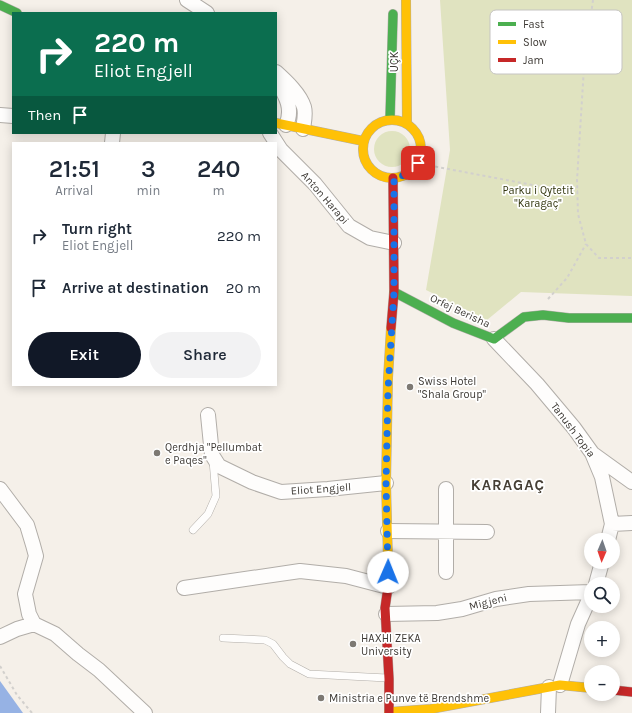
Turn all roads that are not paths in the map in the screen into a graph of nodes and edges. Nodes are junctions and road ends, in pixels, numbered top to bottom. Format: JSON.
{"nodes":[{"id":1,"x":187,"y":0,"type":"edge"},
{"id":2,"x":406,"y":0,"type":"edge"},
{"id":3,"x":0,"y":5,"type":"edge"},
{"id":4,"x":393,"y":7,"type":"dead end"},
{"id":5,"x":15,"y":12,"type":"edge"},
{"id":6,"x":205,"y":12,"type":"edge"},
{"id":7,"x":277,"y":73,"type":"edge"},
{"id":8,"x":277,"y":81,"type":"edge"},
{"id":9,"x":0,"y":115,"type":"edge"},
{"id":10,"x":12,"y":116,"type":"edge"},
{"id":11,"x":390,"y":119,"type":"junction"},
{"id":12,"x":281,"y":124,"type":"edge"},
{"id":13,"x":407,"y":124,"type":"junction"},
{"id":14,"x":303,"y":129,"type":"junction"},
{"id":15,"x":363,"y":141,"type":"junction"},
{"id":16,"x":277,"y":144,"type":"edge"},
{"id":17,"x":394,"y":178,"type":"junction"},
{"id":18,"x":394,"y":243,"type":"junction"},
{"id":19,"x":394,"y":292,"type":"junction"},
{"id":20,"x":632,"y":318,"type":"edge"},
{"id":21,"x":494,"y":339,"type":"junction"},
{"id":22,"x":208,"y":415,"type":"dead end"},
{"id":23,"x":592,"y":454,"type":"junction"},
{"id":24,"x":212,"y":455,"type":"junction"},
{"id":25,"x":632,"y":482,"type":"edge"},
{"id":26,"x":386,"y":483,"type":"junction"},
{"id":27,"x":0,"y":489,"type":"edge"},
{"id":28,"x":446,"y":490,"type":"dead end"},
{"id":29,"x":632,"y":522,"type":"edge"},
{"id":30,"x":612,"y":524,"type":"junction"},
{"id":31,"x":193,"y":530,"type":"dead end"},
{"id":32,"x":388,"y":530,"type":"junction"},
{"id":33,"x":446,"y":532,"type":"junction"},
{"id":34,"x":487,"y":532,"type":"dead end"},
{"id":35,"x":610,"y":533,"type":"edge"},
{"id":36,"x":446,"y":572,"type":"dead end"},
{"id":37,"x":388,"y":587,"type":"junction"},
{"id":38,"x":184,"y":588,"type":"dead end"},
{"id":39,"x":584,"y":594,"type":"edge"},
{"id":40,"x":584,"y":610,"type":"edge"},
{"id":41,"x":386,"y":614,"type":"junction"},
{"id":42,"x":34,"y":624,"type":"junction"},
{"id":43,"x":0,"y":637,"type":"edge"},
{"id":44,"x":223,"y":638,"type":"dead end"},
{"id":45,"x":389,"y":679,"type":"junction"},
{"id":46,"x":554,"y":686,"type":"junction"},
{"id":47,"x":584,"y":688,"type":"edge"},
{"id":48,"x":620,"y":691,"type":"edge"},
{"id":49,"x":632,"y":692,"type":"edge"},
{"id":50,"x":145,"y":713,"type":"edge"},
{"id":51,"x":389,"y":713,"type":"edge"},
{"id":52,"x":548,"y":713,"type":"edge"}],
"edges":[{"from":1,"to":6,"type":"street"},
{"from":2,"to":13,"type":"main road","name":"UÇK"},
{"from":3,"to":5,"type":"main road"},
{"from":4,"to":11,"type":"main road","name":"UÇK"},
{"from":7,"to":14,"type":"street"},
{"from":8,"to":12,"type":"street"},
{"from":9,"to":10,"type":"street"},
{"from":11,"to":13,"type":"main road"},
{"from":11,"to":15,"type":"main road"},
{"from":12,"to":14,"type":"main road"},
{"from":13,"to":17,"type":"main road"},
{"from":14,"to":15,"type":"main road"},
{"from":15,"to":17,"type":"main road"},
{"from":16,"to":18,"type":"street","name":"Anton Harapi"},
{"from":17,"to":18,"type":"main road"},
{"from":18,"to":19,"type":"main road"},
{"from":19,"to":21,"type":"main road","name":"Orfej Berisha"},
{"from":19,"to":26,"type":"main road"},
{"from":20,"to":21,"type":"main road","name":"Orfej Berisha"},
{"from":21,"to":23,"type":"street","name":"Tanush Topia"},
{"from":22,"to":24,"type":"street"},
{"from":23,"to":25,"type":"street"},
{"from":23,"to":30,"type":"street","name":"Tanush Topia"},
{"from":24,"to":26,"type":"street","name":"Eliot Engjell"},
{"from":24,"to":31,"type":"lane"},
{"from":26,"to":32,"type":"main road"},
{"from":27,"to":42,"type":"street"},
{"from":28,"to":33,"type":"street"},
{"from":29,"to":30,"type":"street"},
{"from":30,"to":35,"type":"street","name":"Tanush Topia"},
{"from":32,"to":33,"type":"street"},
{"from":32,"to":37,"type":"main road"},
{"from":33,"to":34,"type":"street"},
{"from":33,"to":36,"type":"street"},
{"from":37,"to":38,"type":"street"},
{"from":37,"to":41,"type":"main road"},
{"from":39,"to":41,"type":"street","name":"Migjeni"},
{"from":40,"to":46,"type":"street"},
{"from":41,"to":45,"type":"main road"},
{"from":42,"to":43,"type":"street"},
{"from":42,"to":50,"type":"street"},
{"from":44,"to":45,"type":"lane"},
{"from":45,"to":51,"type":"main road"},
{"from":46,"to":47,"type":"main road"},
{"from":46,"to":51,"type":"main road"},
{"from":46,"to":52,"type":"street"},
{"from":48,"to":49,"type":"main road"}]}
